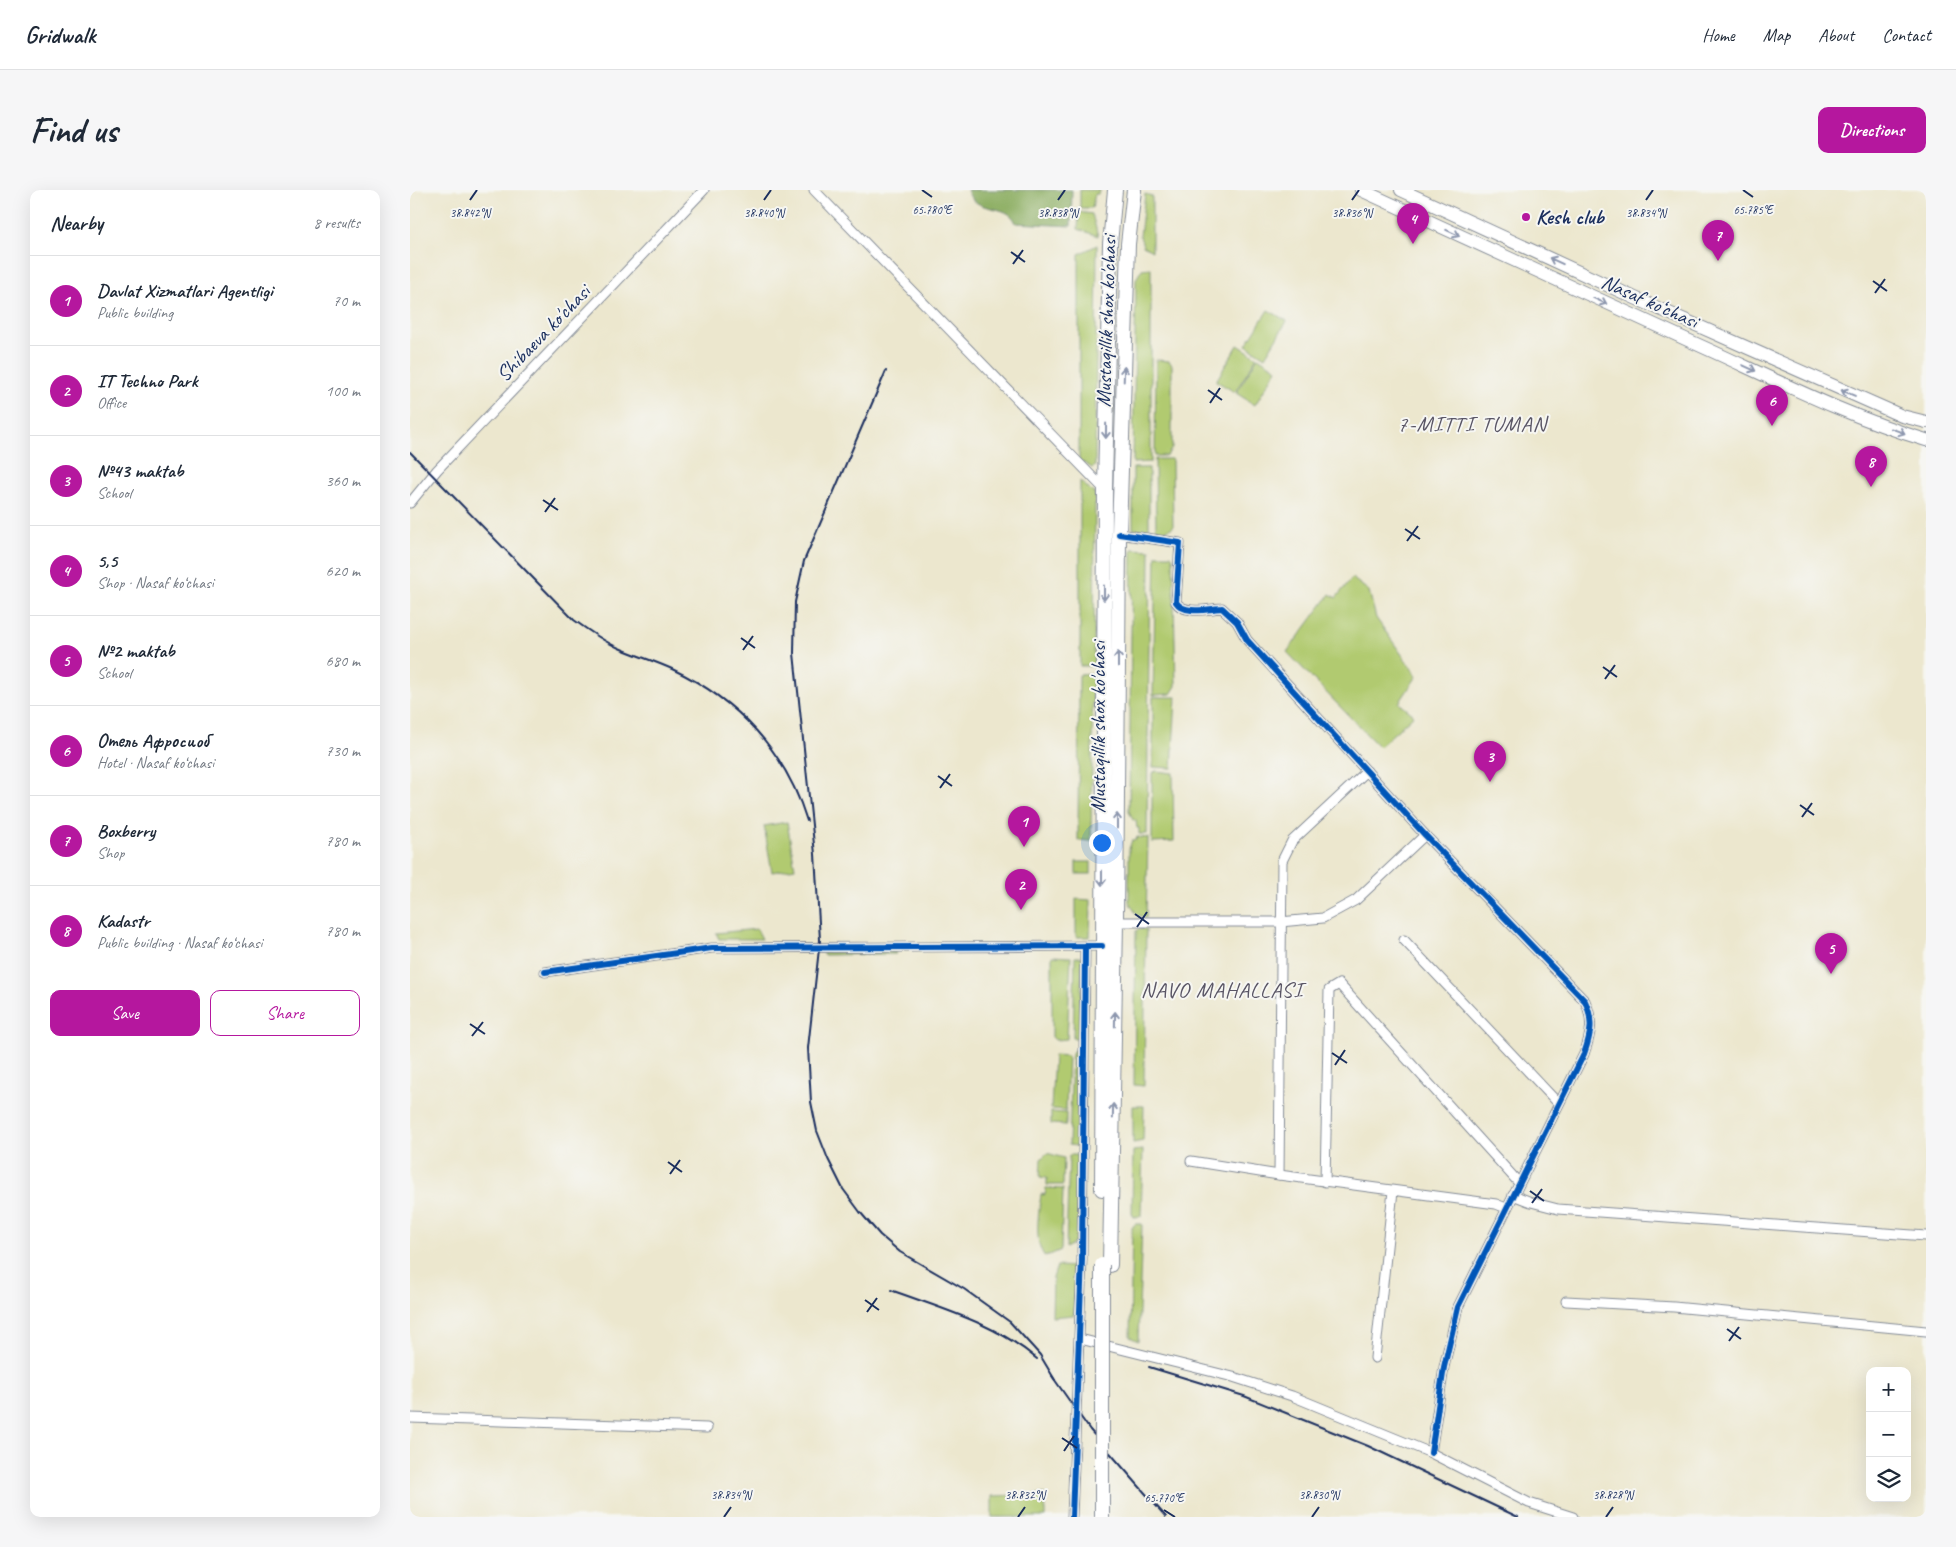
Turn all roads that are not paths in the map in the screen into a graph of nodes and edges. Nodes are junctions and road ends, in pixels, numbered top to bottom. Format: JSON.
{"nodes":[{"id":1,"x":704,"y":190,"type":"edge"},
{"id":2,"x":814,"y":190,"type":"edge"},
{"id":3,"x":1115,"y":190,"type":"edge"},
{"id":4,"x":1134,"y":190,"type":"edge"},
{"id":5,"x":1361,"y":190,"type":"edge"},
{"id":6,"x":1401,"y":190,"type":"edge"},
{"id":7,"x":1926,"y":422,"type":"edge"},
{"id":8,"x":1926,"y":440,"type":"edge"},
{"id":9,"x":1105,"y":490,"type":"junction"},
{"id":10,"x":410,"y":503,"type":"edge"},
{"id":11,"x":1120,"y":505,"type":"junction"},
{"id":12,"x":1104,"y":533,"type":"junction"},
{"id":13,"x":1119,"y":534,"type":"junction"},
{"id":14,"x":1367,"y":771,"type":"junction"},
{"id":15,"x":1425,"y":835,"type":"junction"},
{"id":16,"x":1116,"y":922,"type":"junction"},
{"id":17,"x":1280,"y":922,"type":"junction"},
{"id":18,"x":1404,"y":940,"type":"dead end"},
{"id":19,"x":1102,"y":946,"type":"junction"},
{"id":20,"x":1085,"y":947,"type":"junction"},
{"id":21,"x":546,"y":972,"type":"dead end"},
{"id":22,"x":1108,"y":1054,"type":"junction"},
{"id":23,"x":1558,"y":1103,"type":"junction"},
{"id":24,"x":1191,"y":1161,"type":"dead end"},
{"id":25,"x":1279,"y":1176,"type":"junction"},
{"id":26,"x":1325,"y":1182,"type":"junction"},
{"id":27,"x":1519,"y":1183,"type":"junction"},
{"id":28,"x":1393,"y":1191,"type":"junction"},
{"id":29,"x":1513,"y":1195,"type":"junction"},
{"id":30,"x":1506,"y":1208,"type":"junction"},
{"id":31,"x":1926,"y":1236,"type":"edge"},
{"id":32,"x":1106,"y":1265,"type":"junction"},
{"id":33,"x":1566,"y":1301,"type":"dead end"},
{"id":34,"x":1926,"y":1330,"type":"edge"},
{"id":35,"x":1080,"y":1339,"type":"junction"},
{"id":36,"x":1375,"y":1358,"type":"dead end"},
{"id":37,"x":410,"y":1418,"type":"edge"},
{"id":38,"x":707,"y":1428,"type":"dead end"},
{"id":39,"x":1430,"y":1453,"type":"junction"},
{"id":40,"x":1072,"y":1517,"type":"edge"},
{"id":41,"x":1102,"y":1517,"type":"edge"},
{"id":42,"x":1110,"y":1517,"type":"edge"},
{"id":43,"x":1573,"y":1517,"type":"edge"}],
"edges":[{"from":1,"to":10,"type":"street","name":"Shibaeva ko'chasi"},
{"from":2,"to":9,"type":"street"},
{"from":3,"to":9,"type":"main road","name":"Mustaqillik shox ko'chasi","one_way":true},
{"from":11,"to":4,"type":"main road","name":"Mustaqillik shox ko'chasi","one_way":true},
{"from":5,"to":8,"type":"main road","name":"Nasaf ko‘chasi","one_way":true},
{"from":7,"to":6,"type":"main road","name":"Nasaf ko‘chasi","one_way":true},
{"from":9,"to":11,"type":"street"},
{"from":9,"to":12,"type":"main road","name":"Mustaqillik shox ko'chasi"},
{"from":11,"to":13,"type":"main road","name":"Mustaqillik shox ko'chasi"},
{"from":12,"to":13,"type":"main road"},
{"from":12,"to":19,"type":"main road","name":"Mustaqillik shox ko'chasi","one_way":true},
{"from":13,"to":14,"type":"street"},
{"from":16,"to":13,"type":"main road","name":"Mustaqillik shox ko'chasi","one_way":true},
{"from":14,"to":15,"type":"street"},
{"from":14,"to":17,"type":"street"},
{"from":15,"to":17,"type":"street"},
{"from":15,"to":23,"type":"street"},
{"from":16,"to":17,"type":"street"},
{"from":22,"to":16,"type":"main road","name":"Mustaqillik shox ko'chasi","one_way":true},
{"from":17,"to":25,"type":"street"},
{"from":18,"to":23,"type":"street"},
{"from":19,"to":20,"type":"street"},
{"from":19,"to":22,"type":"main road","name":"Mustaqillik shox ko'chasi"},
{"from":20,"to":21,"type":"street"},
{"from":20,"to":35,"type":"street"},
{"from":22,"to":32,"type":"main road","name":"Mustaqillik shox ko'chasi"},
{"from":23,"to":27,"type":"street"},
{"from":24,"to":25,"type":"street"},
{"from":25,"to":26,"type":"street"},
{"from":26,"to":27,"type":"street"},
{"from":26,"to":28,"type":"street"},
{"from":27,"to":29,"type":"street"},
{"from":28,"to":30,"type":"street"},
{"from":28,"to":36,"type":"street"},
{"from":29,"to":30,"type":"street"},
{"from":29,"to":31,"type":"street"},
{"from":30,"to":39,"type":"street"},
{"from":32,"to":41,"type":"main road","bridge":true},
{"from":32,"to":42,"type":"main road"},
{"from":33,"to":34,"type":"street"},
{"from":35,"to":39,"type":"street"},
{"from":35,"to":40,"type":"street"},
{"from":37,"to":38,"type":"street"},
{"from":39,"to":43,"type":"street"}]}
